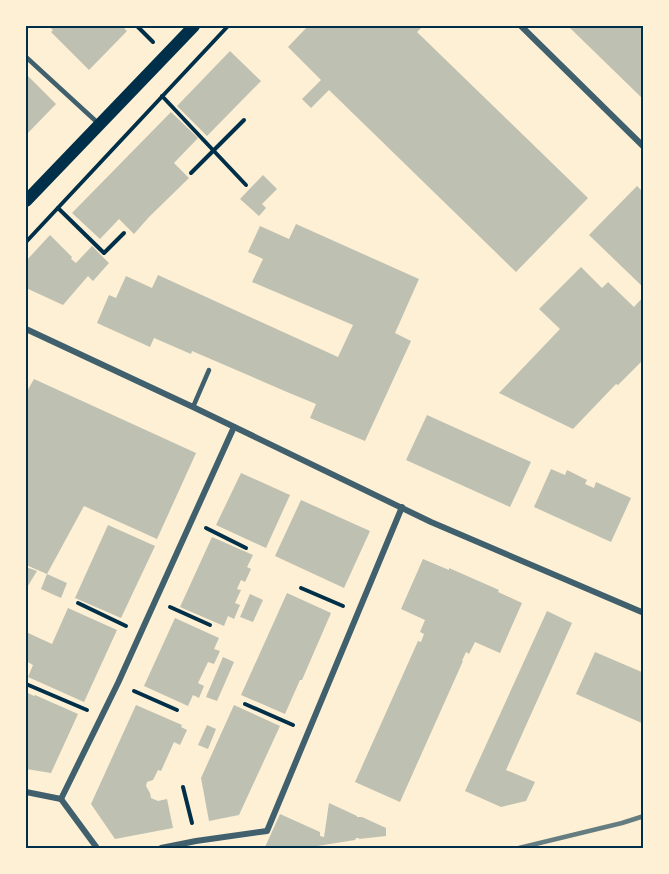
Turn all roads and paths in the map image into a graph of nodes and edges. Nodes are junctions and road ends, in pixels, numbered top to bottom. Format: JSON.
{"nodes":[{"id":1,"x":194,"y":26,"type":"edge"},
{"id":2,"x":228,"y":26,"type":"edge"},
{"id":3,"x":521,"y":26,"type":"edge"},
{"id":4,"x":26,"y":57,"type":"edge"},
{"id":5,"x":162,"y":96,"type":"junction"},
{"id":6,"x":244,"y":120,"type":"dead end"},
{"id":7,"x":99,"y":124,"type":"junction"},
{"id":8,"x":644,"y":147,"type":"edge"},
{"id":9,"x":214,"y":151,"type":"junction"},
{"id":10,"x":191,"y":173,"type":"dead end"},
{"id":11,"x":246,"y":185,"type":"dead end"},
{"id":12,"x":26,"y":201,"type":"edge"},
{"id":13,"x":58,"y":208,"type":"junction"},
{"id":14,"x":124,"y":233,"type":"dead end"},
{"id":15,"x":26,"y":242,"type":"edge"},
{"id":16,"x":26,"y":329,"type":"edge"},
{"id":17,"x":208,"y":370,"type":"dead end"},
{"id":18,"x":193,"y":407,"type":"junction"},
{"id":19,"x":234,"y":428,"type":"junction"},
{"id":20,"x":402,"y":507,"type":"junction"},
{"id":21,"x":191,"y":521,"type":"junction"},
{"id":22,"x":246,"y":548,"type":"dead end"},
{"id":23,"x":301,"y":588,"type":"dead end"},
{"id":24,"x":156,"y":600,"type":"junction"},
{"id":25,"x":78,"y":603,"type":"dead end"},
{"id":26,"x":357,"y":612,"type":"junction"},
{"id":27,"x":644,"y":613,"type":"edge"},
{"id":28,"x":210,"y":625,"type":"dead end"},
{"id":29,"x":141,"y":633,"type":"junction"},
{"id":30,"x":118,"y":683,"type":"junction"},
{"id":31,"x":26,"y":684,"type":"edge"},
{"id":32,"x":245,"y":704,"type":"dead end"},
{"id":33,"x":177,"y":710,"type":"dead end"},
{"id":34,"x":101,"y":716,"type":"junction"},
{"id":35,"x":308,"y":732,"type":"junction"},
{"id":36,"x":183,"y":787,"type":"dead end"},
{"id":37,"x":26,"y":792,"type":"edge"},
{"id":38,"x":61,"y":799,"type":"junction"},
{"id":39,"x":196,"y":842,"type":"junction"},
{"id":40,"x":97,"y":849,"type":"edge"},
{"id":41,"x":161,"y":849,"type":"edge"}],
"edges":[{"from":1,"to":7,"type":"main road"},
{"from":2,"to":5,"type":"path"},
{"from":3,"to":8,"type":"street"},
{"from":4,"to":7,"type":"lane"},
{"from":5,"to":9,"type":"path"},
{"from":5,"to":13,"type":"path"},
{"from":6,"to":9,"type":"path"},
{"from":7,"to":12,"type":"main road"},
{"from":9,"to":10,"type":"path"},
{"from":9,"to":11,"type":"path"},
{"from":13,"to":14,"type":"path"},
{"from":13,"to":15,"type":"path"},
{"from":16,"to":18,"type":"street"},
{"from":17,"to":18,"type":"lane"},
{"from":18,"to":19,"type":"street"},
{"from":19,"to":20,"type":"street"},
{"from":19,"to":21,"type":"street"},
{"from":20,"to":26,"type":"street"},
{"from":20,"to":27,"type":"street"},
{"from":21,"to":22,"type":"path"},
{"from":21,"to":24,"type":"street"},
{"from":23,"to":26,"type":"path"},
{"from":24,"to":28,"type":"path"},
{"from":24,"to":29,"type":"street"},
{"from":25,"to":29,"type":"path"},
{"from":26,"to":35,"type":"street"},
{"from":29,"to":30,"type":"street"},
{"from":30,"to":33,"type":"path"},
{"from":30,"to":34,"type":"street"},
{"from":31,"to":34,"type":"path"},
{"from":32,"to":35,"type":"path"},
{"from":34,"to":38,"type":"street"},
{"from":35,"to":39,"type":"street"},
{"from":36,"to":39,"type":"path"},
{"from":37,"to":38,"type":"street"},
{"from":38,"to":40,"type":"street"},
{"from":39,"to":41,"type":"street"}]}
